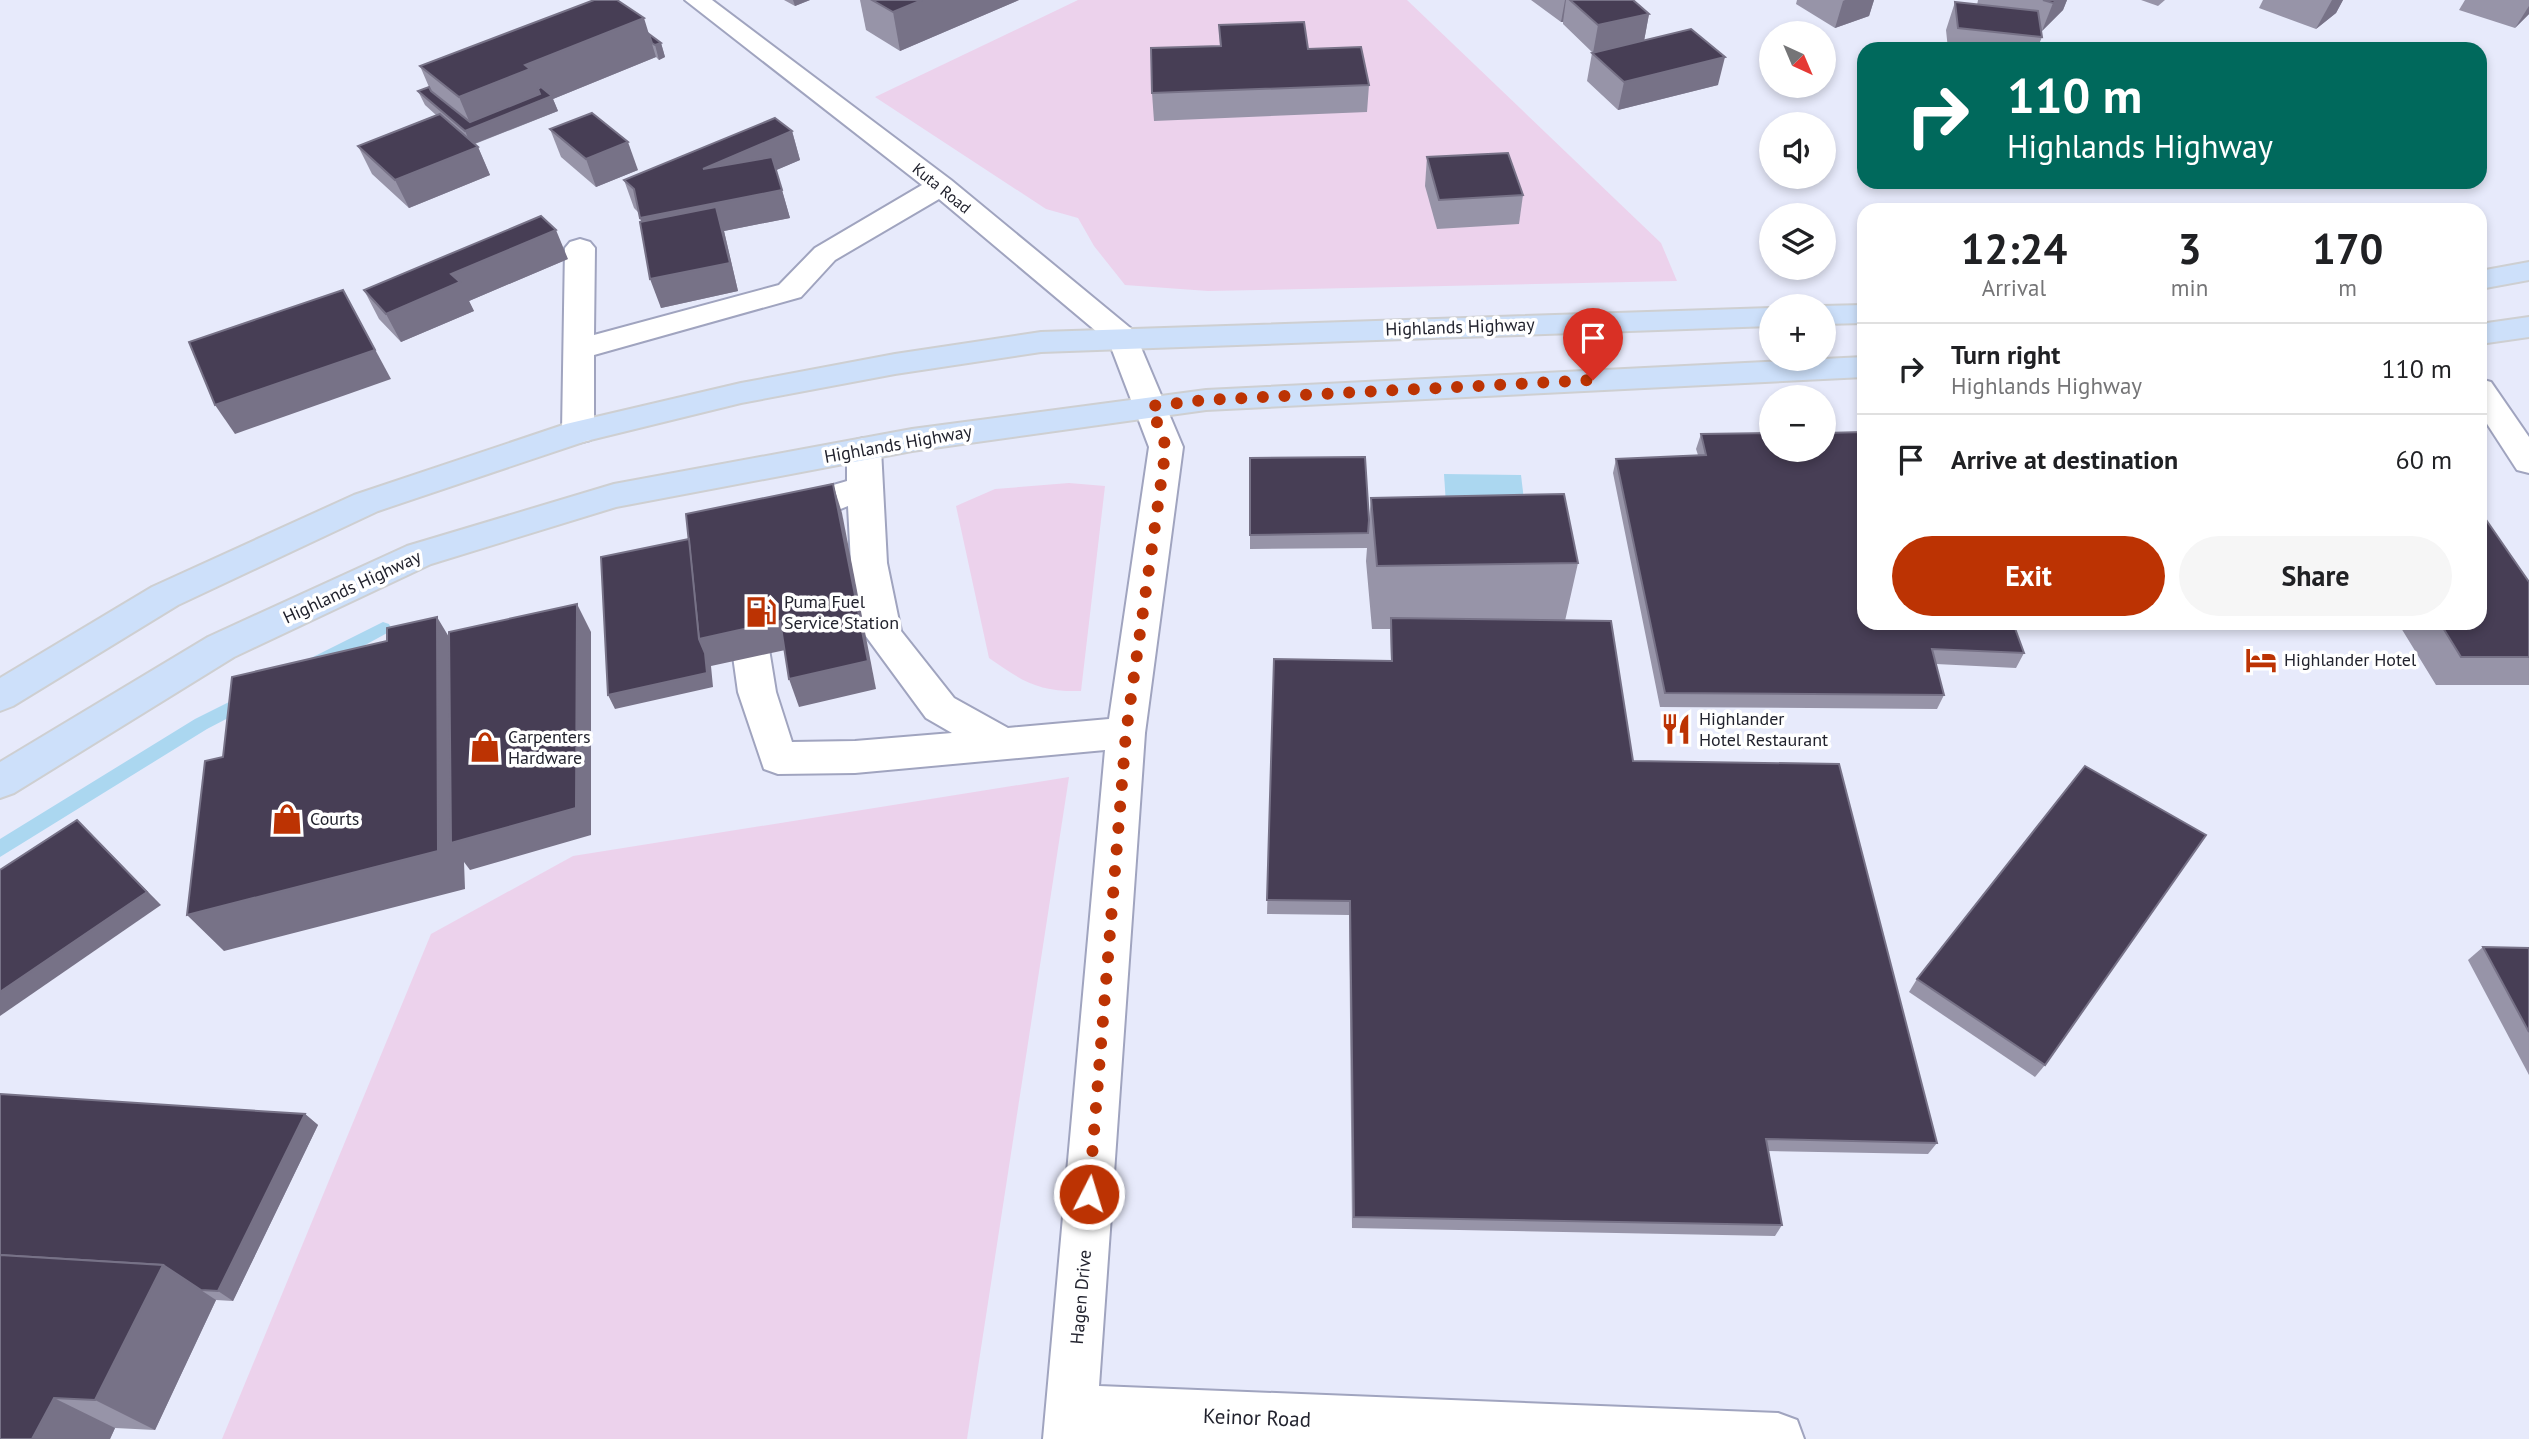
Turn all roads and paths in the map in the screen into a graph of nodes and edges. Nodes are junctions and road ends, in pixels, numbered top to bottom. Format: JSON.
{"nodes":[{"id":1,"x":697,"y":0,"type":"edge"},
{"id":2,"x":942,"y":186,"type":"junction"},
{"id":3,"x":580,"y":248,"type":"dead end"},
{"id":4,"x":2529,"y":271,"type":"edge"},
{"id":5,"x":2487,"y":279,"type":"edge"},
{"id":6,"x":1857,"y":314,"type":"edge"},
{"id":7,"x":1836,"y":315,"type":"edge"},
{"id":8,"x":1759,"y":317,"type":"edge"},
{"id":9,"x":2529,"y":327,"type":"edge"},
{"id":10,"x":2487,"y":333,"type":"edge"},
{"id":11,"x":1123,"y":338,"type":"junction"},
{"id":12,"x":577,"y":351,"type":"junction"},
{"id":13,"x":1857,"y":367,"type":"edge"},
{"id":14,"x":2487,"y":399,"type":"edge"},
{"id":15,"x":1151,"y":406,"type":"junction"},
{"id":16,"x":578,"y":432,"type":"junction"},
{"id":17,"x":864,"y":449,"type":"junction"},
{"id":18,"x":2529,"y":462,"type":"edge"},
{"id":19,"x":864,"y":488,"type":"junction"},
{"id":20,"x":0,"y":696,"type":"edge"},
{"id":21,"x":1126,"y":733,"type":"junction"},
{"id":22,"x":1003,"y":744,"type":"junction"},
{"id":23,"x":0,"y":782,"type":"edge"},
{"id":24,"x":1070,"y":1425,"type":"edge"},
{"id":25,"x":1777,"y":1439,"type":"edge"}],
"edges":[{"from":1,"to":2,"type":"street","name":"Kuta Road"},
{"from":2,"to":11,"type":"street","name":"Kuta Road"},
{"from":2,"to":12,"type":"street"},
{"from":3,"to":12,"type":"street"},
{"from":4,"to":5,"type":"main road"},
{"from":6,"to":7,"type":"main road"},
{"from":8,"to":11,"type":"main road","name":"Highlands Highway"},
{"from":9,"to":10,"type":"main road"},
{"from":11,"to":15,"type":"street","name":"Kuta Road"},
{"from":11,"to":16,"type":"main road","name":"Highlands Highway"},
{"from":12,"to":16,"type":"street"},
{"from":13,"to":15,"type":"main road","name":"Highlands Highway"},
{"from":14,"to":18,"type":"street"},
{"from":15,"to":17,"type":"main road","name":"Highlands Highway"},
{"from":15,"to":21,"type":"street","name":"Hagen Drive"},
{"from":16,"to":20,"type":"main road","name":"Highlands Highway"},
{"from":17,"to":19,"type":"street"},
{"from":17,"to":23,"type":"main road","name":"Highlands Highway"},
{"from":19,"to":22,"type":"street"},
{"from":19,"to":22,"type":"street"},
{"from":21,"to":22,"type":"street"},
{"from":21,"to":24,"type":"street","name":"Hagen Drive"},
{"from":24,"to":25,"type":"street","name":"Keinor Road"}]}
